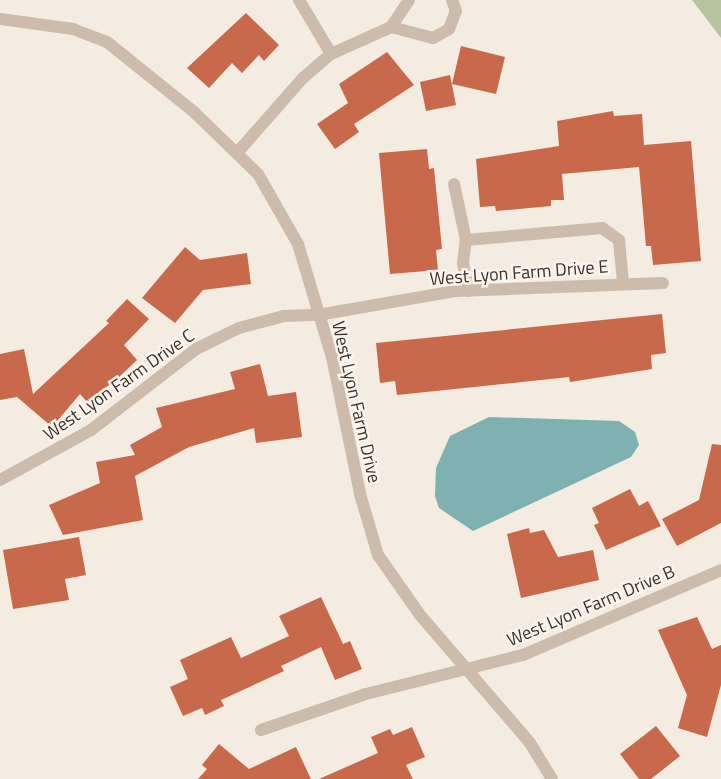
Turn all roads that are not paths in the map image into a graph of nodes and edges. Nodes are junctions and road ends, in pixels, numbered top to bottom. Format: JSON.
{"nodes":[{"id":1,"x":299,"y":0,"type":"edge"},
{"id":2,"x":409,"y":0,"type":"edge"},
{"id":3,"x":452,"y":0,"type":"edge"},
{"id":4,"x":0,"y":20,"type":"edge"},
{"id":5,"x":391,"y":27,"type":"junction"},
{"id":6,"x":331,"y":54,"type":"junction"},
{"id":7,"x":237,"y":153,"type":"junction"},
{"id":8,"x":454,"y":184,"type":"dead end"},
{"id":9,"x":466,"y":240,"type":"junction"},
{"id":10,"x":624,"y":283,"type":"junction"},
{"id":11,"x":664,"y":283,"type":"dead end"},
{"id":12,"x":468,"y":291,"type":"junction"},
{"id":13,"x":318,"y":315,"type":"junction"},
{"id":14,"x":0,"y":480,"type":"edge"},
{"id":15,"x":721,"y":570,"type":"edge"},
{"id":16,"x":473,"y":671,"type":"junction"},
{"id":17,"x":261,"y":730,"type":"dead end"},
{"id":18,"x":552,"y":779,"type":"edge"}],
"edges":[{"from":1,"to":6,"type":"street"},
{"from":2,"to":5,"type":"street"},
{"from":3,"to":5,"type":"street"},
{"from":4,"to":7,"type":"street","name":"West Lyon Farm Drive"},
{"from":5,"to":6,"type":"street"},
{"from":6,"to":7,"type":"street"},
{"from":7,"to":13,"type":"street","name":"West Lyon Farm Drive"},
{"from":8,"to":9,"type":"street"},
{"from":9,"to":10,"type":"street"},
{"from":9,"to":12,"type":"street"},
{"from":10,"to":11,"type":"street","name":"West Lyon Farm Drive E"},
{"from":10,"to":12,"type":"street","name":"West Lyon Farm Drive E"},
{"from":12,"to":13,"type":"street","name":"West Lyon Farm Drive E"},
{"from":13,"to":14,"type":"street","name":"West Lyon Farm Drive C"},
{"from":13,"to":16,"type":"street","name":"West Lyon Farm Drive"},
{"from":15,"to":16,"type":"street","name":"West Lyon Farm Drive B"},
{"from":16,"to":17,"type":"street","name":"West Lyon Farm Drive B"},
{"from":16,"to":18,"type":"street","name":"West Lyon Farm Drive"}]}
